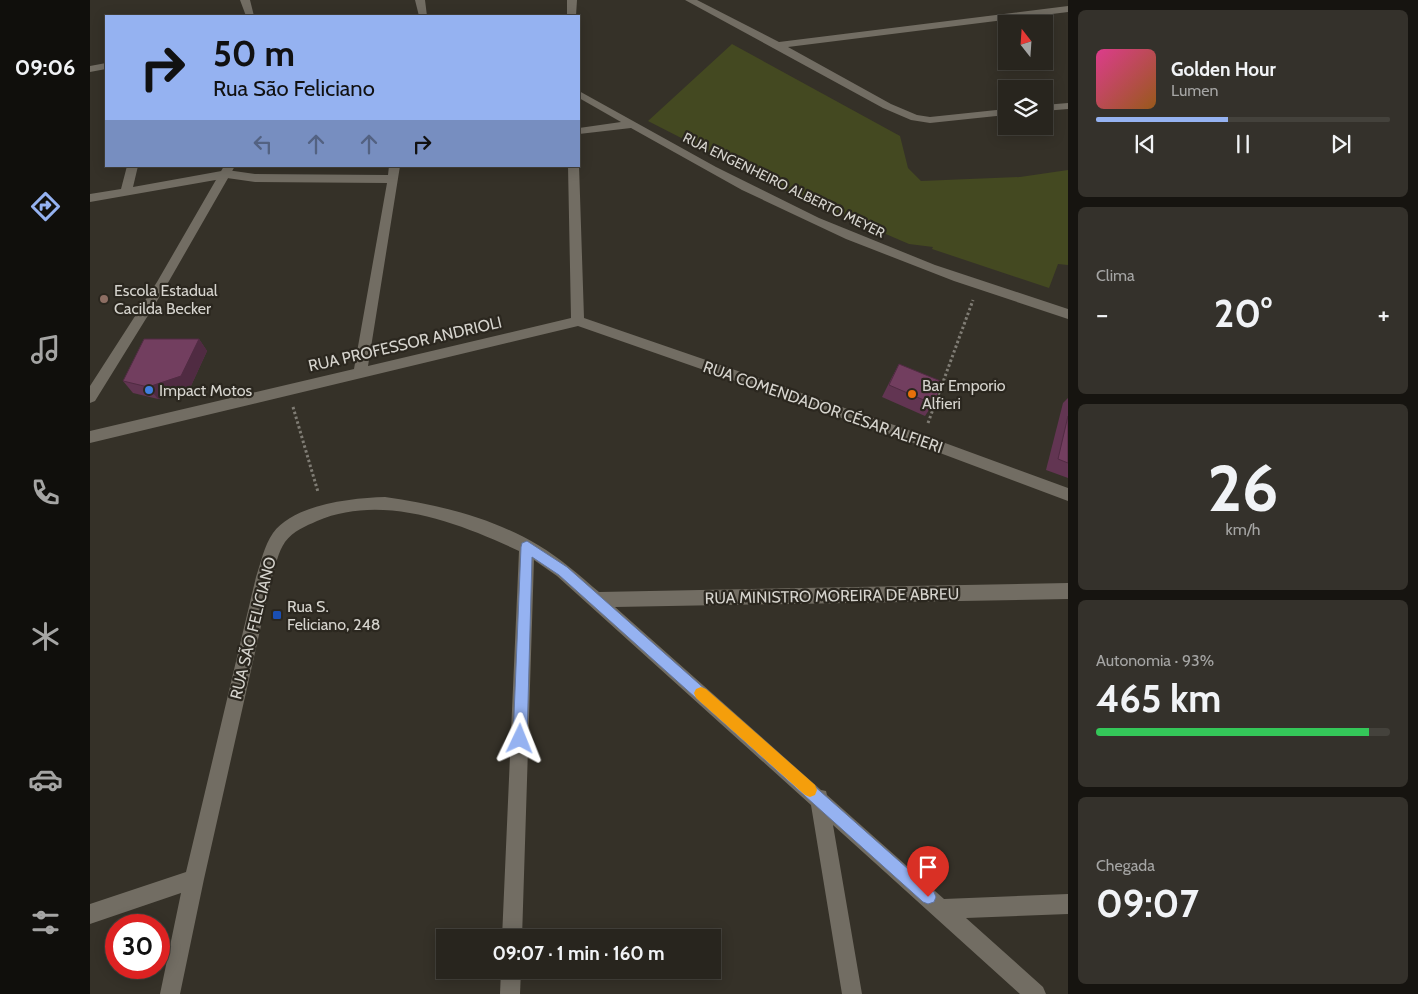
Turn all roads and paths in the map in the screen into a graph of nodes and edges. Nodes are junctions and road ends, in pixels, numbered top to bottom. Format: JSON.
{"nodes":[{"id":1,"x":245,"y":0,"type":"edge"},
{"id":2,"x":420,"y":0,"type":"edge"},
{"id":3,"x":572,"y":0,"type":"edge"},
{"id":4,"x":690,"y":0,"type":"edge"},
{"id":5,"x":1068,"y":9,"type":"edge"},
{"id":6,"x":250,"y":15,"type":"edge"},
{"id":7,"x":423,"y":15,"type":"edge"},
{"id":8,"x":572,"y":15,"type":"edge"},
{"id":9,"x":778,"y":45,"type":"junction"},
{"id":10,"x":105,"y":66,"type":"edge"},
{"id":11,"x":90,"y":69,"type":"edge"},
{"id":12,"x":580,"y":95,"type":"edge"},
{"id":13,"x":1068,"y":106,"type":"edge"},
{"id":14,"x":1053,"y":107,"type":"edge"},
{"id":15,"x":998,"y":113,"type":"edge"},
{"id":16,"x":632,"y":125,"type":"junction"},
{"id":17,"x":580,"y":131,"type":"edge"},
{"id":18,"x":133,"y":167,"type":"edge"},
{"id":19,"x":395,"y":167,"type":"edge"},
{"id":20,"x":574,"y":167,"type":"edge"},
{"id":21,"x":229,"y":170,"type":"edge"},
{"id":22,"x":393,"y":179,"type":"junction"},
{"id":23,"x":126,"y":192,"type":"junction"},
{"id":24,"x":90,"y":198,"type":"edge"},
{"id":25,"x":978,"y":286,"type":"junction"},
{"id":26,"x":1068,"y":314,"type":"edge"},
{"id":27,"x":578,"y":321,"type":"junction"},
{"id":28,"x":360,"y":372,"type":"junction"},
{"id":29,"x":287,"y":390,"type":"junction"},
{"id":30,"x":90,"y":397,"type":"edge"},
{"id":31,"x":90,"y":437,"type":"edge"},
{"id":32,"x":921,"y":440,"type":"junction"},
{"id":33,"x":1068,"y":495,"type":"edge"},
{"id":34,"x":324,"y":510,"type":"junction"},
{"id":35,"x":527,"y":547,"type":"junction"},
{"id":36,"x":1068,"y":592,"type":"edge"},
{"id":37,"x":596,"y":600,"type":"junction"},
{"id":38,"x":818,"y":798,"type":"junction"},
{"id":39,"x":194,"y":879,"type":"junction"},
{"id":40,"x":1068,"y":904,"type":"edge"},
{"id":41,"x":942,"y":909,"type":"junction"},
{"id":42,"x":90,"y":914,"type":"edge"},
{"id":43,"x":512,"y":929,"type":"edge"},
{"id":44,"x":511,"y":979,"type":"edge"},
{"id":45,"x":170,"y":994,"type":"edge"},
{"id":46,"x":510,"y":994,"type":"edge"},
{"id":47,"x":852,"y":994,"type":"edge"},
{"id":48,"x":1036,"y":994,"type":"edge"}],
"edges":[{"from":1,"to":6,"type":"street"},
{"from":2,"to":7,"type":"street"},
{"from":3,"to":8,"type":"street"},
{"from":4,"to":9,"type":"street"},
{"from":5,"to":9,"type":"street"},
{"from":9,"to":15,"type":"street"},
{"from":10,"to":11,"type":"street"},
{"from":12,"to":16,"type":"street","name":"RUA ENGENHEIRO ALBERTO MEYER"},
{"from":13,"to":14,"type":"street"},
{"from":16,"to":17,"type":"street"},
{"from":16,"to":25,"type":"street","name":"RUA ENGENHEIRO ALBERTO MEYER"},
{"from":18,"to":23,"type":"street"},
{"from":19,"to":22,"type":"street"},
{"from":20,"to":27,"type":"street"},
{"from":21,"to":22,"type":"street"},
{"from":21,"to":23,"type":"street"},
{"from":21,"to":30,"type":"street"},
{"from":22,"to":28,"type":"street"},
{"from":23,"to":24,"type":"street"},
{"from":25,"to":26,"type":"street","name":"RUA ENGENHEIRO ALBERTO MEYER"},
{"from":25,"to":32,"type":"path"},
{"from":27,"to":28,"type":"street","name":"RUA PROFESSOR ANDRIOLI"},
{"from":27,"to":32,"type":"street","name":"RUA COMENDADOR CÉSAR ALFIERI"},
{"from":28,"to":29,"type":"street","name":"RUA PROFESSOR ANDRIOLI"},
{"from":29,"to":31,"type":"street","name":"RUA PROFESSOR ANDRIOLI"},
{"from":29,"to":34,"type":"path"},
{"from":32,"to":33,"type":"street","name":"RUA COMENDADOR CÉSAR ALFIERI"},
{"from":34,"to":35,"type":"street","name":"RUA SÃO FELICIANO"},
{"from":34,"to":39,"type":"street","name":"RUA SÃO FELICIANO"},
{"from":35,"to":37,"type":"street","name":"RUA SÃO FELICIANO"},
{"from":35,"to":43,"type":"street"},
{"from":36,"to":37,"type":"street","name":"RUA MINISTRO MOREIRA DE ABREU"},
{"from":37,"to":38,"type":"street","name":"RUA SÃO FELICIANO"},
{"from":38,"to":41,"type":"street","name":"RUA SÃO FELICIANO"},
{"from":38,"to":47,"type":"street"},
{"from":39,"to":42,"type":"street"},
{"from":39,"to":45,"type":"street","name":"RUA SÃO FELICIANO"},
{"from":40,"to":41,"type":"street"},
{"from":41,"to":48,"type":"street","name":"RUA SÃO FELICIANO"},
{"from":44,"to":46,"type":"street"}]}
